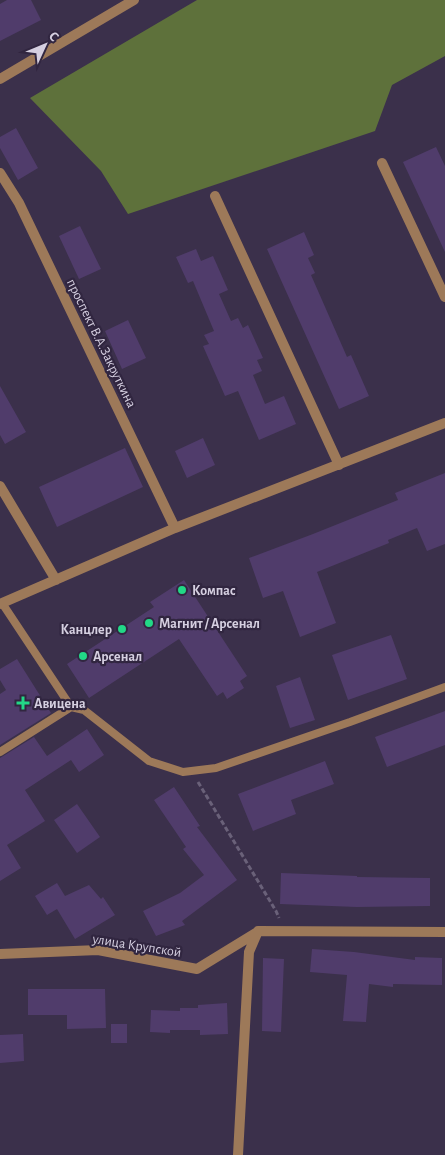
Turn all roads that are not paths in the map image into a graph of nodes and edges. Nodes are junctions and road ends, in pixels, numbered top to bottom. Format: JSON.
{"nodes":[{"id":1,"x":134,"y":0,"type":"edge"},
{"id":2,"x":0,"y":79,"type":"edge"},
{"id":3,"x":382,"y":163,"type":"dead end"},
{"id":4,"x":0,"y":173,"type":"edge"},
{"id":5,"x":215,"y":196,"type":"dead end"},
{"id":6,"x":445,"y":297,"type":"edge"},
{"id":7,"x":445,"y":423,"type":"edge"},
{"id":8,"x":339,"y":465,"type":"junction"},
{"id":9,"x":0,"y":486,"type":"edge"},
{"id":10,"x":175,"y":528,"type":"junction"},
{"id":11,"x":56,"y":580,"type":"junction"},
{"id":12,"x":1,"y":604,"type":"edge"},
{"id":13,"x":445,"y":687,"type":"edge"},
{"id":14,"x":71,"y":707,"type":"junction"},
{"id":15,"x":0,"y":752,"type":"edge"},
{"id":16,"x":258,"y":931,"type":"junction"},
{"id":17,"x":445,"y":932,"type":"edge"},
{"id":18,"x":0,"y":954,"type":"edge"},
{"id":19,"x":238,"y":1155,"type":"edge"}],
"edges":[{"from":1,"to":2,"type":"street"},
{"from":3,"to":6,"type":"street"},
{"from":4,"to":10,"type":"street","name":"проспект В.А.Закруткина"},
{"from":5,"to":8,"type":"street"},
{"from":7,"to":8,"type":"street"},
{"from":8,"to":10,"type":"street"},
{"from":9,"to":11,"type":"street"},
{"from":10,"to":11,"type":"street"},
{"from":11,"to":12,"type":"street"},
{"from":12,"to":14,"type":"lane"},
{"from":13,"to":14,"type":"lane"},
{"from":14,"to":15,"type":"lane"},
{"from":16,"to":17,"type":"street"},
{"from":16,"to":18,"type":"street","name":"улица Крупской"},
{"from":16,"to":19,"type":"street"}]}
